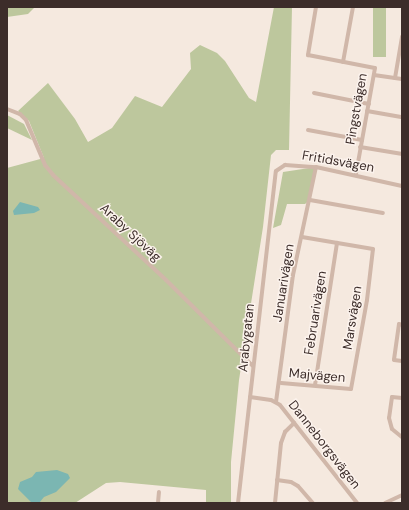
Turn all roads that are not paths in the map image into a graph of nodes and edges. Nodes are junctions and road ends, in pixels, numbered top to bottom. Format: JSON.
{"nodes":[{"id":1,"x":316,"y":7,"type":"edge"},
{"id":2,"x":353,"y":7,"type":"edge"},
{"id":3,"x":402,"y":37,"type":"edge"},
{"id":4,"x":343,"y":62,"type":"junction"},
{"id":5,"x":374,"y":75,"type":"junction"},
{"id":6,"x":395,"y":78,"type":"junction"},
{"id":7,"x":402,"y":79,"type":"edge"},
{"id":8,"x":314,"y":93,"type":"dead end"},
{"id":9,"x":369,"y":104,"type":"junction"},
{"id":10,"x":7,"y":109,"type":"edge"},
{"id":11,"x":367,"y":111,"type":"junction"},
{"id":12,"x":402,"y":117,"type":"edge"},
{"id":13,"x":308,"y":130,"type":"dead end"},
{"id":14,"x":362,"y":140,"type":"junction"},
{"id":15,"x":360,"y":147,"type":"junction"},
{"id":16,"x":402,"y":154,"type":"edge"},
{"id":17,"x":316,"y":167,"type":"junction"},
{"id":18,"x":356,"y":174,"type":"junction"},
{"id":19,"x":276,"y":175,"type":"joint"},
{"id":20,"x":402,"y":186,"type":"edge"},
{"id":21,"x":310,"y":200,"type":"junction"},
{"id":22,"x":383,"y":213,"type":"dead end"},
{"id":23,"x":302,"y":237,"type":"junction"},
{"id":24,"x":337,"y":243,"type":"junction"},
{"id":25,"x":402,"y":325,"type":"edge"},
{"id":26,"x":402,"y":361,"type":"edge"},
{"id":27,"x":253,"y":366,"type":"junction"},
{"id":28,"x":281,"y":383,"type":"junction"},
{"id":29,"x":315,"y":385,"type":"junction"},
{"id":30,"x":351,"y":389,"type":"joint"},
{"id":31,"x":250,"y":398,"type":"junction"},
{"id":32,"x":402,"y":398,"type":"edge"},
{"id":33,"x":276,"y":402,"type":"junction"},
{"id":34,"x":294,"y":423,"type":"junction"},
{"id":35,"x":402,"y":437,"type":"edge"},
{"id":36,"x":277,"y":480,"type":"junction"},
{"id":37,"x":159,"y":492,"type":"dead end"},
{"id":38,"x":402,"y":496,"type":"edge"},
{"id":39,"x":158,"y":503,"type":"edge"},
{"id":40,"x":238,"y":503,"type":"edge"},
{"id":41,"x":275,"y":503,"type":"edge"},
{"id":42,"x":313,"y":503,"type":"edge"},
{"id":43,"x":357,"y":503,"type":"edge"},
{"id":44,"x":385,"y":503,"type":"edge"}],
"edges":[{"from":1,"to":4,"type":"street","name":"Pingstvägen"},
{"from":2,"to":4,"type":"street"},
{"from":3,"to":6,"type":"street"},
{"from":4,"to":5,"type":"street","name":"Pingstvägen"},
{"from":5,"to":6,"type":"street"},
{"from":5,"to":9,"type":"street","name":"Pingstvägen"},
{"from":6,"to":7,"type":"street"},
{"from":8,"to":9,"type":"street"},
{"from":9,"to":11,"type":"street","name":"Pingstvägen"},
{"from":10,"to":27,"type":"street","name":"Araby Sjöväg"},
{"from":11,"to":12,"type":"street"},
{"from":11,"to":14,"type":"street","name":"Pingstvägen"},
{"from":13,"to":14,"type":"street"},
{"from":14,"to":15,"type":"street","name":"Pingstvägen"},
{"from":15,"to":16,"type":"street"},
{"from":15,"to":18,"type":"street","name":"Pingstvägen"},
{"from":17,"to":18,"type":"street","name":"Fritidsvägen"},
{"from":17,"to":19,"type":"street","name":"Fritidsvägen"},
{"from":17,"to":21,"type":"street","name":"Januarivägen"},
{"from":18,"to":20,"type":"street","name":"Fritidsvägen"},
{"from":19,"to":27,"type":"street","name":"Arabygatan"},
{"from":21,"to":22,"type":"street"},
{"from":21,"to":23,"type":"street","name":"Januarivägen"},
{"from":23,"to":24,"type":"street"},
{"from":23,"to":28,"type":"street","name":"Januarivägen"},
{"from":24,"to":29,"type":"street","name":"Februarivägen"},
{"from":24,"to":30,"type":"street","name":"Marsvägen"},
{"from":25,"to":26,"type":"street"},
{"from":27,"to":31,"type":"street","name":"Arabygatan"},
{"from":28,"to":29,"type":"street","name":"Majvägen"},
{"from":28,"to":33,"type":"street","name":"Januarivägen"},
{"from":29,"to":30,"type":"street","name":"Majvägen"},
{"from":31,"to":33,"type":"street","name":"Danneborgsvägen"},
{"from":31,"to":40,"type":"street","name":"Arabygatan"},
{"from":32,"to":35,"type":"street"},
{"from":33,"to":34,"type":"street","name":"Danneborgsvägen"},
{"from":34,"to":36,"type":"street"},
{"from":34,"to":43,"type":"street","name":"Danneborgsvägen"},
{"from":36,"to":41,"type":"street"},
{"from":36,"to":42,"type":"street"},
{"from":37,"to":39,"type":"street"},
{"from":38,"to":44,"type":"street"}]}
